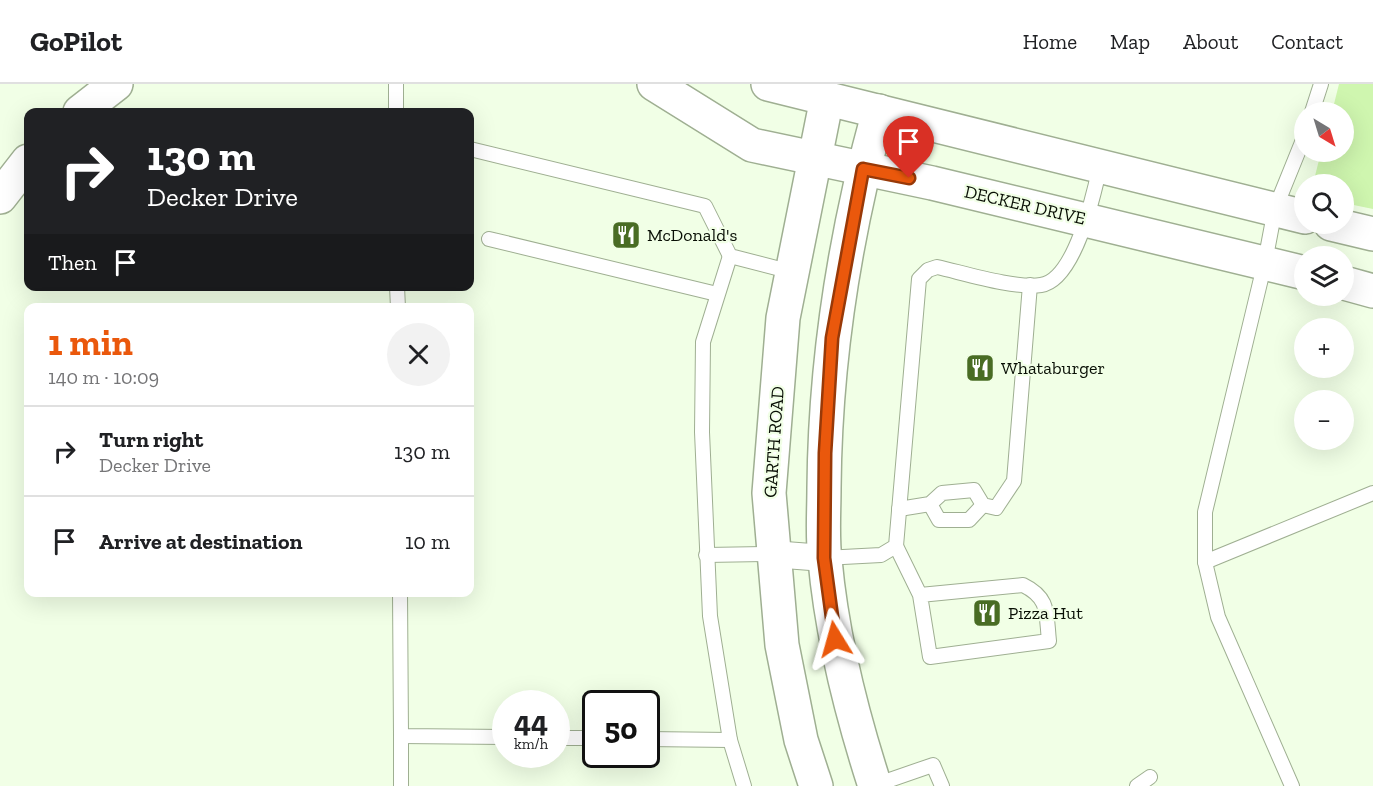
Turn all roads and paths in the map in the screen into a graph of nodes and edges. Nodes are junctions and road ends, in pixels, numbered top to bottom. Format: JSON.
{"nodes":[{"id":1,"x":116,"y":84,"type":"edge"},
{"id":2,"x":396,"y":84,"type":"edge"},
{"id":3,"x":654,"y":84,"type":"edge"},
{"id":4,"x":768,"y":84,"type":"edge"},
{"id":5,"x":1321,"y":84,"type":"edge"},
{"id":6,"x":827,"y":99,"type":"junction"},
{"id":7,"x":1315,"y":102,"type":"edge"},
{"id":8,"x":85,"y":108,"type":"edge"},
{"id":9,"x":396,"y":108,"type":"edge"},
{"id":10,"x":879,"y":111,"type":"junction"},
{"id":11,"x":474,"y":150,"type":"edge"},
{"id":12,"x":816,"y":159,"type":"junction"},
{"id":13,"x":1300,"y":162,"type":"edge"},
{"id":14,"x":1100,"y":166,"type":"junction"},
{"id":15,"x":863,"y":169,"type":"junction"},
{"id":16,"x":1290,"y":213,"type":"edge"},
{"id":17,"x":1087,"y":220,"type":"junction"},
{"id":18,"x":1354,"y":229,"type":"edge"},
{"id":19,"x":1373,"y":234,"type":"edge"},
{"id":20,"x":489,"y":238,"type":"dead end"},
{"id":21,"x":730,"y":256,"type":"junction"},
{"id":22,"x":1265,"y":262,"type":"junction"},
{"id":23,"x":1294,"y":270,"type":"edge"},
{"id":24,"x":792,"y":272,"type":"junction"},
{"id":25,"x":1030,"y":285,"type":"junction"},
{"id":26,"x":1354,"y":286,"type":"edge"},
{"id":27,"x":1373,"y":291,"type":"edge"},
{"id":28,"x":717,"y":294,"type":"junction"},
{"id":29,"x":1373,"y":493,"type":"edge"},
{"id":30,"x":930,"y":504,"type":"junction"},
{"id":31,"x":983,"y":505,"type":"junction"},
{"id":32,"x":899,"y":509,"type":"junction"},
{"id":33,"x":896,"y":546,"type":"junction"},
{"id":34,"x":772,"y":554,"type":"junction"},
{"id":35,"x":706,"y":555,"type":"junction"},
{"id":36,"x":824,"y":558,"type":"junction"},
{"id":37,"x":1205,"y":561,"type":"junction"},
{"id":38,"x":920,"y":594,"type":"junction"},
{"id":39,"x":400,"y":597,"type":"edge"},
{"id":40,"x":401,"y":736,"type":"junction"},
{"id":41,"x":492,"y":737,"type":"edge"},
{"id":42,"x":660,"y":739,"type":"edge"},
{"id":43,"x":730,"y":740,"type":"junction"},
{"id":44,"x":1150,"y":777,"type":"dead end"},
{"id":45,"x":401,"y":786,"type":"edge"},
{"id":46,"x":744,"y":786,"type":"edge"},
{"id":47,"x":816,"y":786,"type":"edge"},
{"id":48,"x":874,"y":786,"type":"edge"},
{"id":49,"x":942,"y":786,"type":"edge"},
{"id":50,"x":1137,"y":786,"type":"edge"},
{"id":51,"x":1292,"y":786,"type":"edge"}],
"edges":[{"from":1,"to":8,"type":"main road"},
{"from":2,"to":9,"type":"lane"},
{"from":3,"to":12,"type":"main road","name":"DECKER DRIVE"},
{"from":4,"to":6,"type":"main road"},
{"from":5,"to":7,"type":"lane"},
{"from":6,"to":10,"type":"main road"},
{"from":6,"to":12,"type":"main road","name":"GARTH ROAD"},
{"from":10,"to":14,"type":"main road"},
{"from":10,"to":15,"type":"main road"},
{"from":11,"to":21,"type":"lane"},
{"from":12,"to":15,"type":"main road","name":"DECKER DRIVE"},
{"from":12,"to":24,"type":"main road","name":"GARTH ROAD"},
{"from":13,"to":16,"type":"lane"},
{"from":14,"to":16,"type":"main road"},
{"from":14,"to":17,"type":"lane"},
{"from":15,"to":17,"type":"main road","name":"DECKER DRIVE"},
{"from":15,"to":36,"type":"main road"},
{"from":16,"to":22,"type":"lane"},
{"from":17,"to":22,"type":"main road","name":"DECKER DRIVE"},
{"from":17,"to":25,"type":"lane"},
{"from":18,"to":19,"type":"main road"},
{"from":20,"to":28,"type":"lane"},
{"from":21,"to":24,"type":"lane"},
{"from":21,"to":28,"type":"lane"},
{"from":22,"to":23,"type":"main road","name":"DECKER DRIVE"},
{"from":22,"to":37,"type":"lane"},
{"from":24,"to":34,"type":"main road","name":"GARTH ROAD"},
{"from":25,"to":31,"type":"lane"},
{"from":25,"to":32,"type":"lane"},
{"from":26,"to":27,"type":"main road"},
{"from":28,"to":35,"type":"lane"},
{"from":29,"to":37,"type":"lane"},
{"from":30,"to":31,"type":"lane"},
{"from":30,"to":31,"type":"lane"},
{"from":30,"to":32,"type":"lane"},
{"from":32,"to":33,"type":"lane"},
{"from":33,"to":36,"type":"lane"},
{"from":33,"to":38,"type":"lane"},
{"from":34,"to":35,"type":"lane"},
{"from":34,"to":36,"type":"street"},
{"from":34,"to":47,"type":"main road","name":"GARTH ROAD"},
{"from":35,"to":43,"type":"lane"},
{"from":36,"to":48,"type":"main road"},
{"from":37,"to":51,"type":"lane"},
{"from":38,"to":38,"type":"lane"},
{"from":39,"to":40,"type":"lane"},
{"from":40,"to":41,"type":"lane"},
{"from":40,"to":45,"type":"lane"},
{"from":42,"to":43,"type":"lane"},
{"from":43,"to":46,"type":"lane"},
{"from":44,"to":50,"type":"lane"},
{"from":48,"to":49,"type":"lane"}]}
